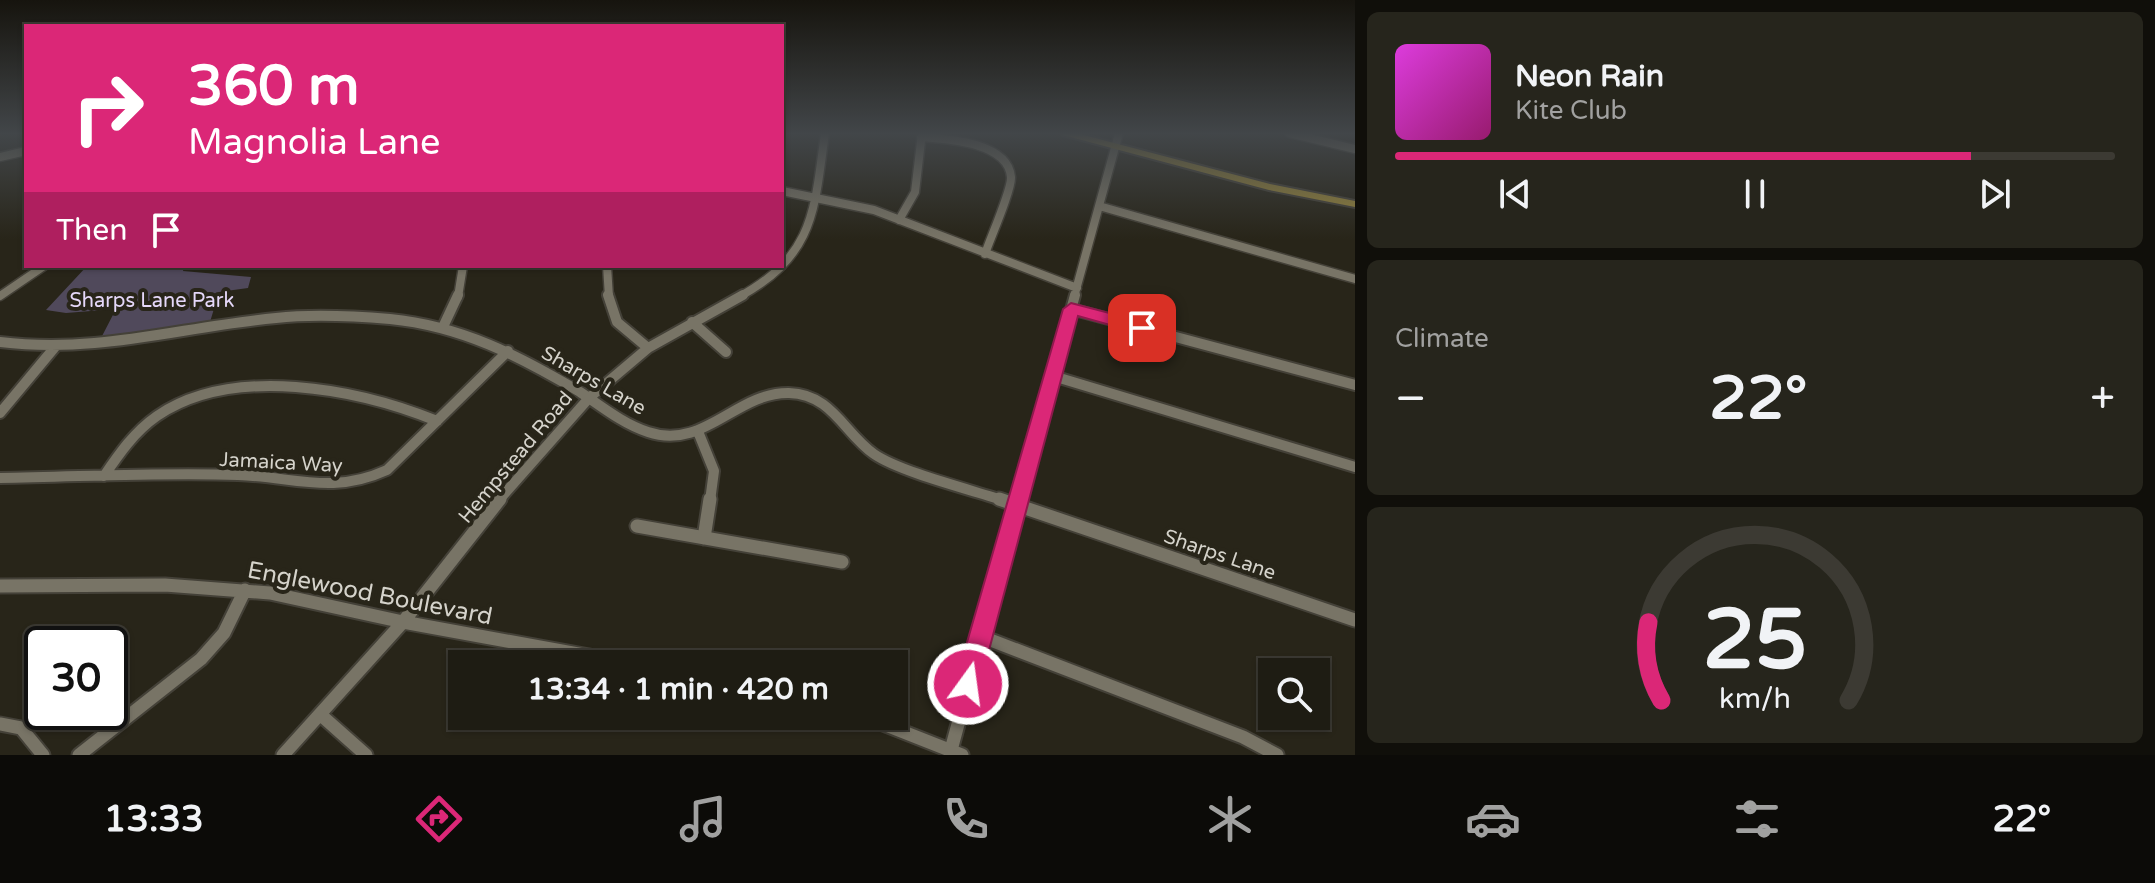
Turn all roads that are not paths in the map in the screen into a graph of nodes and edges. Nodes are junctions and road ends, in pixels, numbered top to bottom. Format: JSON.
{"nodes":[{"id":1,"x":820,"y":168,"type":"edge"},
{"id":2,"x":918,"y":168,"type":"edge"},
{"id":3,"x":1009,"y":168,"type":"edge"},
{"id":4,"x":1109,"y":168,"type":"edge"},
{"id":5,"x":1199,"y":168,"type":"edge"},
{"id":6,"x":784,"y":191,"type":"edge"},
{"id":7,"x":816,"y":198,"type":"junction"},
{"id":8,"x":1355,"y":204,"type":"edge"},
{"id":9,"x":1099,"y":206,"type":"junction"},
{"id":10,"x":899,"y":220,"type":"junction"},
{"id":11,"x":985,"y":254,"type":"junction"},
{"id":12,"x":784,"y":266,"type":"edge"},
{"id":13,"x":41,"y":268,"type":"edge"},
{"id":14,"x":463,"y":268,"type":"edge"},
{"id":15,"x":607,"y":268,"type":"edge"},
{"id":16,"x":783,"y":268,"type":"edge"},
{"id":17,"x":1355,"y":279,"type":"edge"},
{"id":18,"x":1077,"y":288,"type":"junction"},
{"id":19,"x":0,"y":296,"type":"edge"},
{"id":20,"x":1071,"y":309,"type":"junction"},
{"id":21,"x":692,"y":322,"type":"junction"},
{"id":22,"x":443,"y":327,"type":"junction"},
{"id":23,"x":0,"y":342,"type":"edge"},
{"id":24,"x":55,"y":347,"type":"junction"},
{"id":25,"x":648,"y":348,"type":"junction"},
{"id":26,"x":508,"y":351,"type":"junction"},
{"id":27,"x":726,"y":352,"type":"dead end"},
{"id":28,"x":1053,"y":376,"type":"junction"},
{"id":29,"x":1355,"y":385,"type":"edge"},
{"id":30,"x":589,"y":398,"type":"junction"},
{"id":31,"x":0,"y":413,"type":"edge"},
{"id":32,"x":437,"y":421,"type":"junction"},
{"id":33,"x":699,"y":434,"type":"junction"},
{"id":34,"x":1355,"y":467,"type":"edge"},
{"id":35,"x":104,"y":476,"type":"junction"},
{"id":36,"x":0,"y":478,"type":"edge"},
{"id":37,"x":1018,"y":506,"type":"junction"},
{"id":38,"x":637,"y":526,"type":"dead end"},
{"id":39,"x":704,"y":538,"type":"junction"},
{"id":40,"x":842,"y":562,"type":"dead end"},
{"id":41,"x":0,"y":586,"type":"edge"},
{"id":42,"x":245,"y":590,"type":"junction"},
{"id":43,"x":1355,"y":620,"type":"edge"},
{"id":44,"x":403,"y":622,"type":"junction"},
{"id":45,"x":980,"y":636,"type":"junction"},
{"id":46,"x":556,"y":650,"type":"edge"},
{"id":47,"x":322,"y":716,"type":"junction"},
{"id":48,"x":0,"y":724,"type":"edge"},
{"id":49,"x":898,"y":730,"type":"edge"},
{"id":50,"x":956,"y":753,"type":"edge"},
{"id":51,"x":43,"y":755,"type":"edge"},
{"id":52,"x":79,"y":755,"type":"edge"},
{"id":53,"x":283,"y":755,"type":"edge"},
{"id":54,"x":366,"y":755,"type":"edge"},
{"id":55,"x":1277,"y":755,"type":"edge"}],
"edges":[{"from":1,"to":7,"type":"street","name":"Hempstead Road"},
{"from":2,"to":10,"type":"street"},
{"from":3,"to":11,"type":"street"},
{"from":4,"to":9,"type":"street"},
{"from":5,"to":8,"type":"main road"},
{"from":6,"to":7,"type":"street"},
{"from":7,"to":10,"type":"street"},
{"from":7,"to":12,"type":"street","name":"Hempstead Road"},
{"from":9,"to":17,"type":"street"},
{"from":9,"to":18,"type":"street"},
{"from":10,"to":11,"type":"street"},
{"from":11,"to":18,"type":"street"},
{"from":13,"to":19,"type":"street"},
{"from":14,"to":22,"type":"street"},
{"from":15,"to":25,"type":"street"},
{"from":16,"to":21,"type":"street","name":"Hempstead Road"},
{"from":18,"to":20,"type":"street"},
{"from":20,"to":28,"type":"street"},
{"from":20,"to":29,"type":"street"},
{"from":21,"to":25,"type":"street","name":"Hempstead Road"},
{"from":21,"to":27,"type":"street"},
{"from":22,"to":24,"type":"street","name":"Sharps Lane"},
{"from":22,"to":26,"type":"street","name":"Sharps Lane"},
{"from":23,"to":24,"type":"street","name":"Sharps Lane"},
{"from":24,"to":31,"type":"street"},
{"from":25,"to":30,"type":"street","name":"Hempstead Road"},
{"from":26,"to":30,"type":"street","name":"Sharps Lane"},
{"from":26,"to":32,"type":"street","name":"Jamaica Way"},
{"from":28,"to":34,"type":"street"},
{"from":28,"to":37,"type":"street"},
{"from":30,"to":33,"type":"street","name":"Sharps Lane"},
{"from":30,"to":44,"type":"street","name":"Hempstead Road"},
{"from":32,"to":35,"type":"street","name":"Jamaica Way"},
{"from":32,"to":35,"type":"street"},
{"from":33,"to":37,"type":"street","name":"Sharps Lane"},
{"from":33,"to":39,"type":"street"},
{"from":35,"to":36,"type":"street","name":"Jamaica Way"},
{"from":37,"to":43,"type":"street","name":"Sharps Lane"},
{"from":37,"to":45,"type":"street"},
{"from":38,"to":39,"type":"street"},
{"from":39,"to":40,"type":"street"},
{"from":41,"to":42,"type":"street","name":"Englewood Boulevard"},
{"from":42,"to":44,"type":"street","name":"Englewood Boulevard"},
{"from":42,"to":52,"type":"street"},
{"from":44,"to":46,"type":"street","name":"Englewood Boulevard"},
{"from":44,"to":47,"type":"street","name":"Hempstead Road"},
{"from":45,"to":50,"type":"street"},
{"from":45,"to":55,"type":"street"},
{"from":47,"to":53,"type":"street","name":"Hempstead Road"},
{"from":47,"to":54,"type":"street"},
{"from":48,"to":51,"type":"street"},
{"from":49,"to":50,"type":"street"}]}
